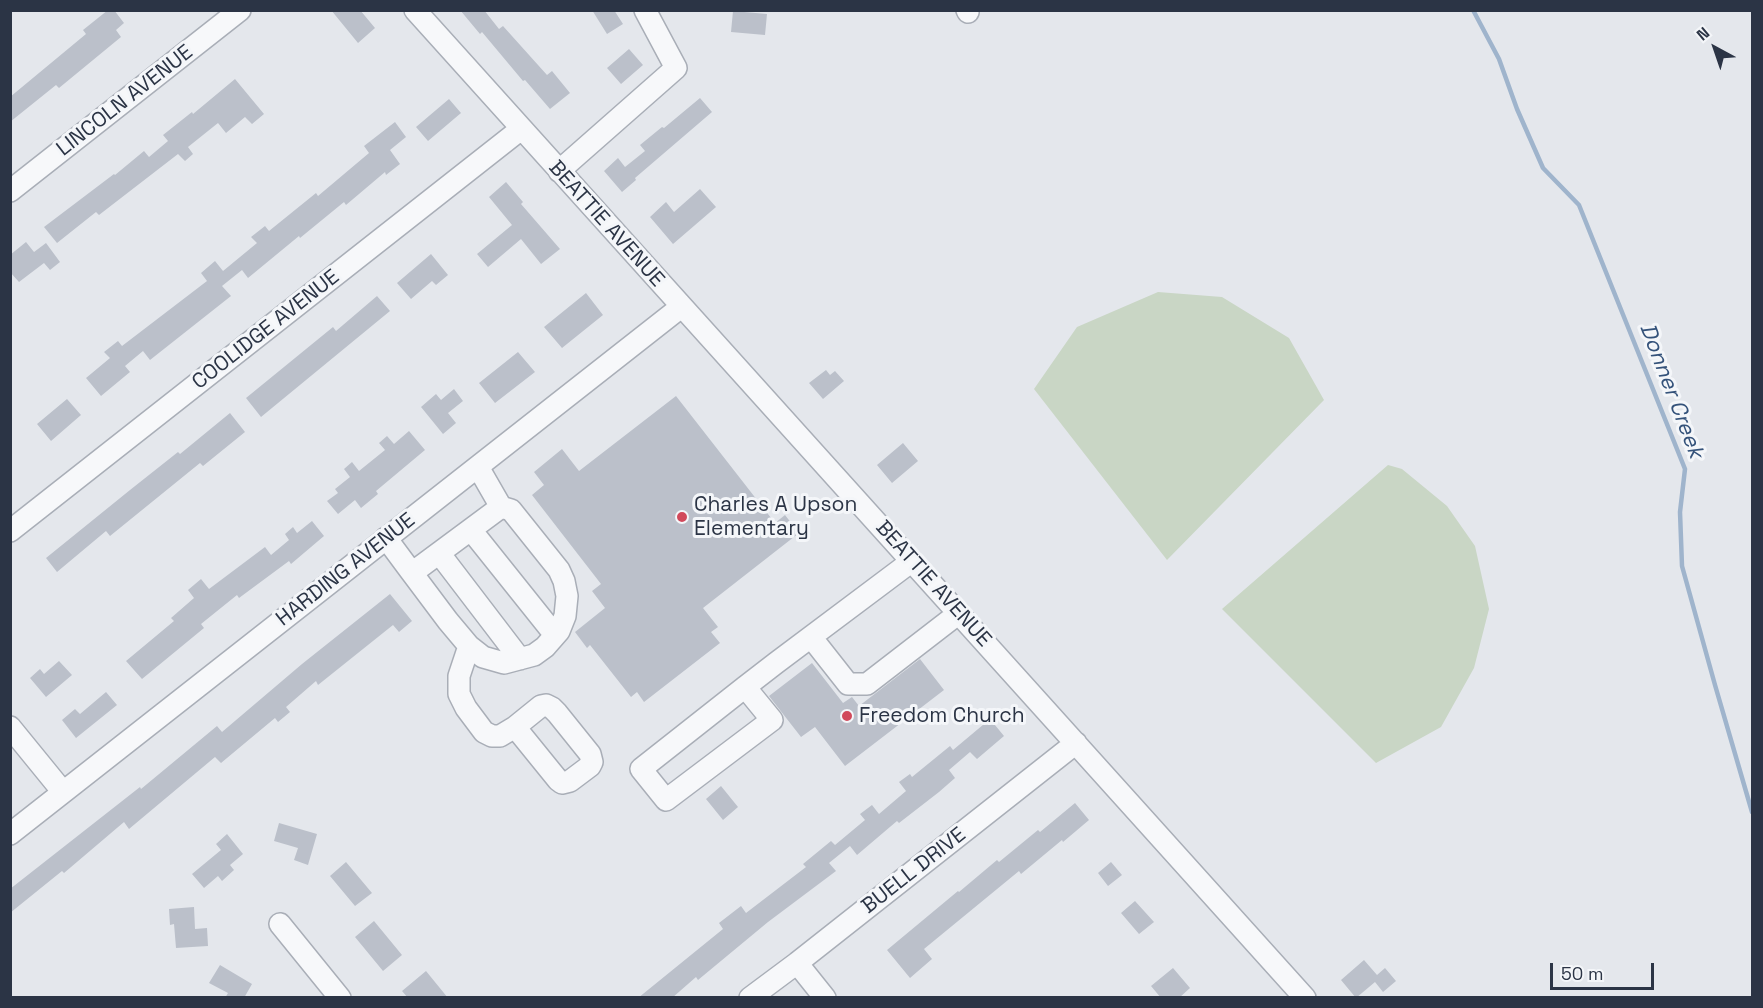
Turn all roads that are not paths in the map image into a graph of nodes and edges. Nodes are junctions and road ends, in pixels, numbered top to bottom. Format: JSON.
{"nodes":[{"id":1,"x":240,"y":10,"type":"edge"},
{"id":2,"x":415,"y":10,"type":"edge"},
{"id":3,"x":645,"y":10,"type":"edge"},
{"id":4,"x":521,"y":129,"type":"junction"},
{"id":5,"x":559,"y":171,"type":"junction"},
{"id":6,"x":10,"y":191,"type":"edge"},
{"id":7,"x":681,"y":307,"type":"junction"},
{"id":8,"x":478,"y":467,"type":"junction"},
{"id":9,"x":501,"y":507,"type":"junction"},
{"id":10,"x":471,"y":530,"type":"junction"},
{"id":11,"x":10,"y":531,"type":"edge"},
{"id":12,"x":386,"y":538,"type":"junction"},
{"id":13,"x":439,"y":553,"type":"junction"},
{"id":14,"x":912,"y":561,"type":"junction"},
{"id":15,"x":412,"y":573,"type":"junction"},
{"id":16,"x":959,"y":613,"type":"junction"},
{"id":17,"x":555,"y":635,"type":"junction"},
{"id":18,"x":811,"y":637,"type":"junction"},
{"id":19,"x":469,"y":646,"type":"junction"},
{"id":20,"x":520,"y":659,"type":"junction"},
{"id":21,"x":745,"y":687,"type":"junction"},
{"id":22,"x":10,"y":727,"type":"edge"},
{"id":23,"x":515,"y":727,"type":"dead end"},
{"id":24,"x":1076,"y":742,"type":"junction"},
{"id":25,"x":63,"y":792,"type":"junction"},
{"id":26,"x":10,"y":834,"type":"edge"},
{"id":27,"x":280,"y":924,"type":"dead end"},
{"id":28,"x":796,"y":963,"type":"junction"},
{"id":29,"x":340,"y":998,"type":"edge"},
{"id":30,"x":750,"y":998,"type":"edge"},
{"id":31,"x":825,"y":998,"type":"edge"},
{"id":32,"x":1305,"y":998,"type":"edge"}],
"edges":[{"from":1,"to":6,"type":"street","name":"LINCOLN AVENUE"},
{"from":2,"to":4,"type":"street","name":"BEATTIE AVENUE"},
{"from":3,"to":5,"type":"street"},
{"from":4,"to":5,"type":"street","name":"BEATTIE AVENUE"},
{"from":4,"to":11,"type":"street","name":"COOLIDGE AVENUE"},
{"from":5,"to":7,"type":"street","name":"BEATTIE AVENUE"},
{"from":7,"to":8,"type":"street","name":"HARDING AVENUE"},
{"from":7,"to":14,"type":"street","name":"BEATTIE AVENUE"},
{"from":8,"to":9,"type":"street"},
{"from":8,"to":12,"type":"street","name":"HARDING AVENUE"},
{"from":9,"to":10,"type":"street"},
{"from":9,"to":17,"type":"street"},
{"from":10,"to":13,"type":"street"},
{"from":10,"to":17,"type":"street"},
{"from":12,"to":15,"type":"street"},
{"from":12,"to":25,"type":"street","name":"HARDING AVENUE"},
{"from":13,"to":15,"type":"street"},
{"from":13,"to":20,"type":"street"},
{"from":14,"to":16,"type":"street","name":"BEATTIE AVENUE"},
{"from":14,"to":18,"type":"street"},
{"from":15,"to":19,"type":"street"},
{"from":16,"to":18,"type":"street"},
{"from":16,"to":24,"type":"street","name":"BEATTIE AVENUE"},
{"from":17,"to":20,"type":"street"},
{"from":18,"to":21,"type":"street"},
{"from":19,"to":20,"type":"street"},
{"from":19,"to":23,"type":"street"},
{"from":21,"to":21,"type":"street"},
{"from":22,"to":25,"type":"street"},
{"from":24,"to":28,"type":"street","name":"BUELL DRIVE"},
{"from":24,"to":32,"type":"street","name":"BEATTIE AVENUE"},
{"from":25,"to":26,"type":"street","name":"HARDING AVENUE"},
{"from":27,"to":29,"type":"street"},
{"from":28,"to":30,"type":"street","name":"BUELL DRIVE"},
{"from":28,"to":31,"type":"street"}]}
